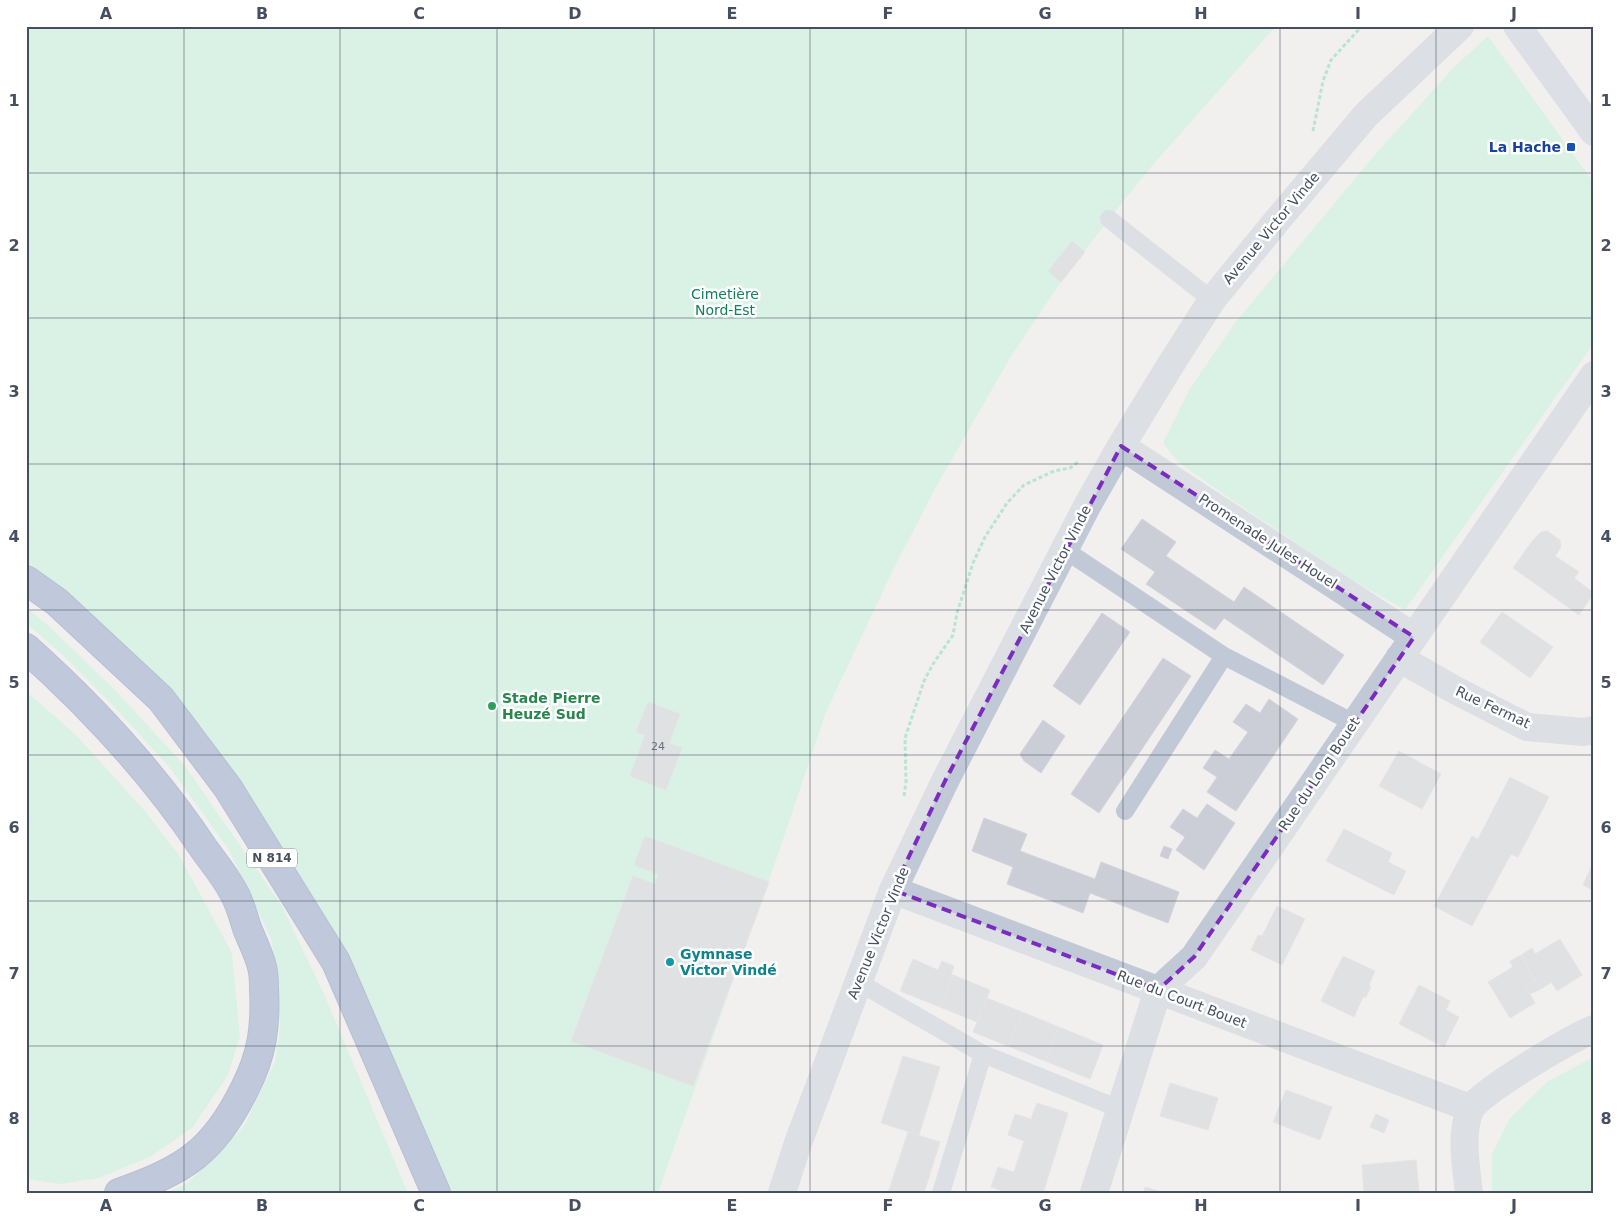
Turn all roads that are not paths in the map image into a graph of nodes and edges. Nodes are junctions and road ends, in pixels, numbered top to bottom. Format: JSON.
{"nodes":[{"id":1,"x":1460,"y":26,"type":"edge"},
{"id":2,"x":1517,"y":26,"type":"edge"},
{"id":3,"x":1594,"y":132,"type":"edge"},
{"id":4,"x":1109,"y":219,"type":"dead end"},
{"id":5,"x":1212,"y":300,"type":"junction"},
{"id":6,"x":1594,"y":375,"type":"edge"},
{"id":7,"x":1121,"y":446,"type":"junction"},
{"id":8,"x":1065,"y":550,"type":"junction"},
{"id":9,"x":26,"y":580,"type":"edge"},
{"id":10,"x":1407,"y":647,"type":"junction"},
{"id":11,"x":26,"y":648,"type":"edge"},
{"id":12,"x":1224,"y":656,"type":"junction"},
{"id":13,"x":1354,"y":723,"type":"junction"},
{"id":14,"x":1594,"y":730,"type":"edge"},
{"id":15,"x":1125,"y":811,"type":"dead end"},
{"id":16,"x":893,"y":890,"type":"junction"},
{"id":17,"x":858,"y":982,"type":"junction"},
{"id":18,"x":1158,"y":990,"type":"junction"},
{"id":19,"x":1594,"y":1029,"type":"edge"},
{"id":20,"x":983,"y":1054,"type":"junction"},
{"id":21,"x":1470,"y":1108,"type":"junction"},
{"id":22,"x":1120,"y":1109,"type":"junction"},
{"id":23,"x":119,"y":1193,"type":"edge"},
{"id":24,"x":436,"y":1193,"type":"edge"},
{"id":25,"x":782,"y":1193,"type":"edge"},
{"id":26,"x":940,"y":1193,"type":"edge"},
{"id":27,"x":1094,"y":1193,"type":"edge"},
{"id":28,"x":1469,"y":1193,"type":"edge"}],
"edges":[{"from":1,"to":5,"type":"street","name":"Avenue Victor Vinde"},
{"from":2,"to":3,"type":"street"},
{"from":4,"to":5,"type":"lane"},
{"from":5,"to":7,"type":"street","name":"Avenue Victor Vinde"},
{"from":6,"to":10,"type":"street","name":"Rue du Long Bouet"},
{"from":7,"to":8,"type":"street","name":"Avenue Victor Vinde"},
{"from":7,"to":10,"type":"street","name":"Promenade Jules Houel"},
{"from":8,"to":12,"type":"lane"},
{"from":8,"to":16,"type":"street","name":"Avenue Victor Vinde"},
{"from":9,"to":24,"type":"highway","number":"N 814"},
{"from":10,"to":13,"type":"street","name":"Rue du Long Bouet"},
{"from":10,"to":14,"type":"street","name":"Rue Fermat"},
{"from":11,"to":23,"type":"highway"},
{"from":12,"to":13,"type":"lane"},
{"from":12,"to":15,"type":"lane"},
{"from":13,"to":18,"type":"street","name":"Rue du Long Bouet"},
{"from":16,"to":17,"type":"street","name":"Avenue Victor Vinde"},
{"from":16,"to":18,"type":"street","name":"Rue du Court Bouet"},
{"from":17,"to":20,"type":"lane"},
{"from":17,"to":25,"type":"street","name":"Avenue Victor Vinde"},
{"from":18,"to":21,"type":"street","name":"Rue du Court Bouet"},
{"from":18,"to":22,"type":"street","name":"Rue du Long Bouet"},
{"from":19,"to":21,"type":"street"},
{"from":20,"to":22,"type":"lane"},
{"from":20,"to":26,"type":"lane"},
{"from":21,"to":28,"type":"street"},
{"from":22,"to":27,"type":"street","name":"Rue du Long Bouet"}]}
